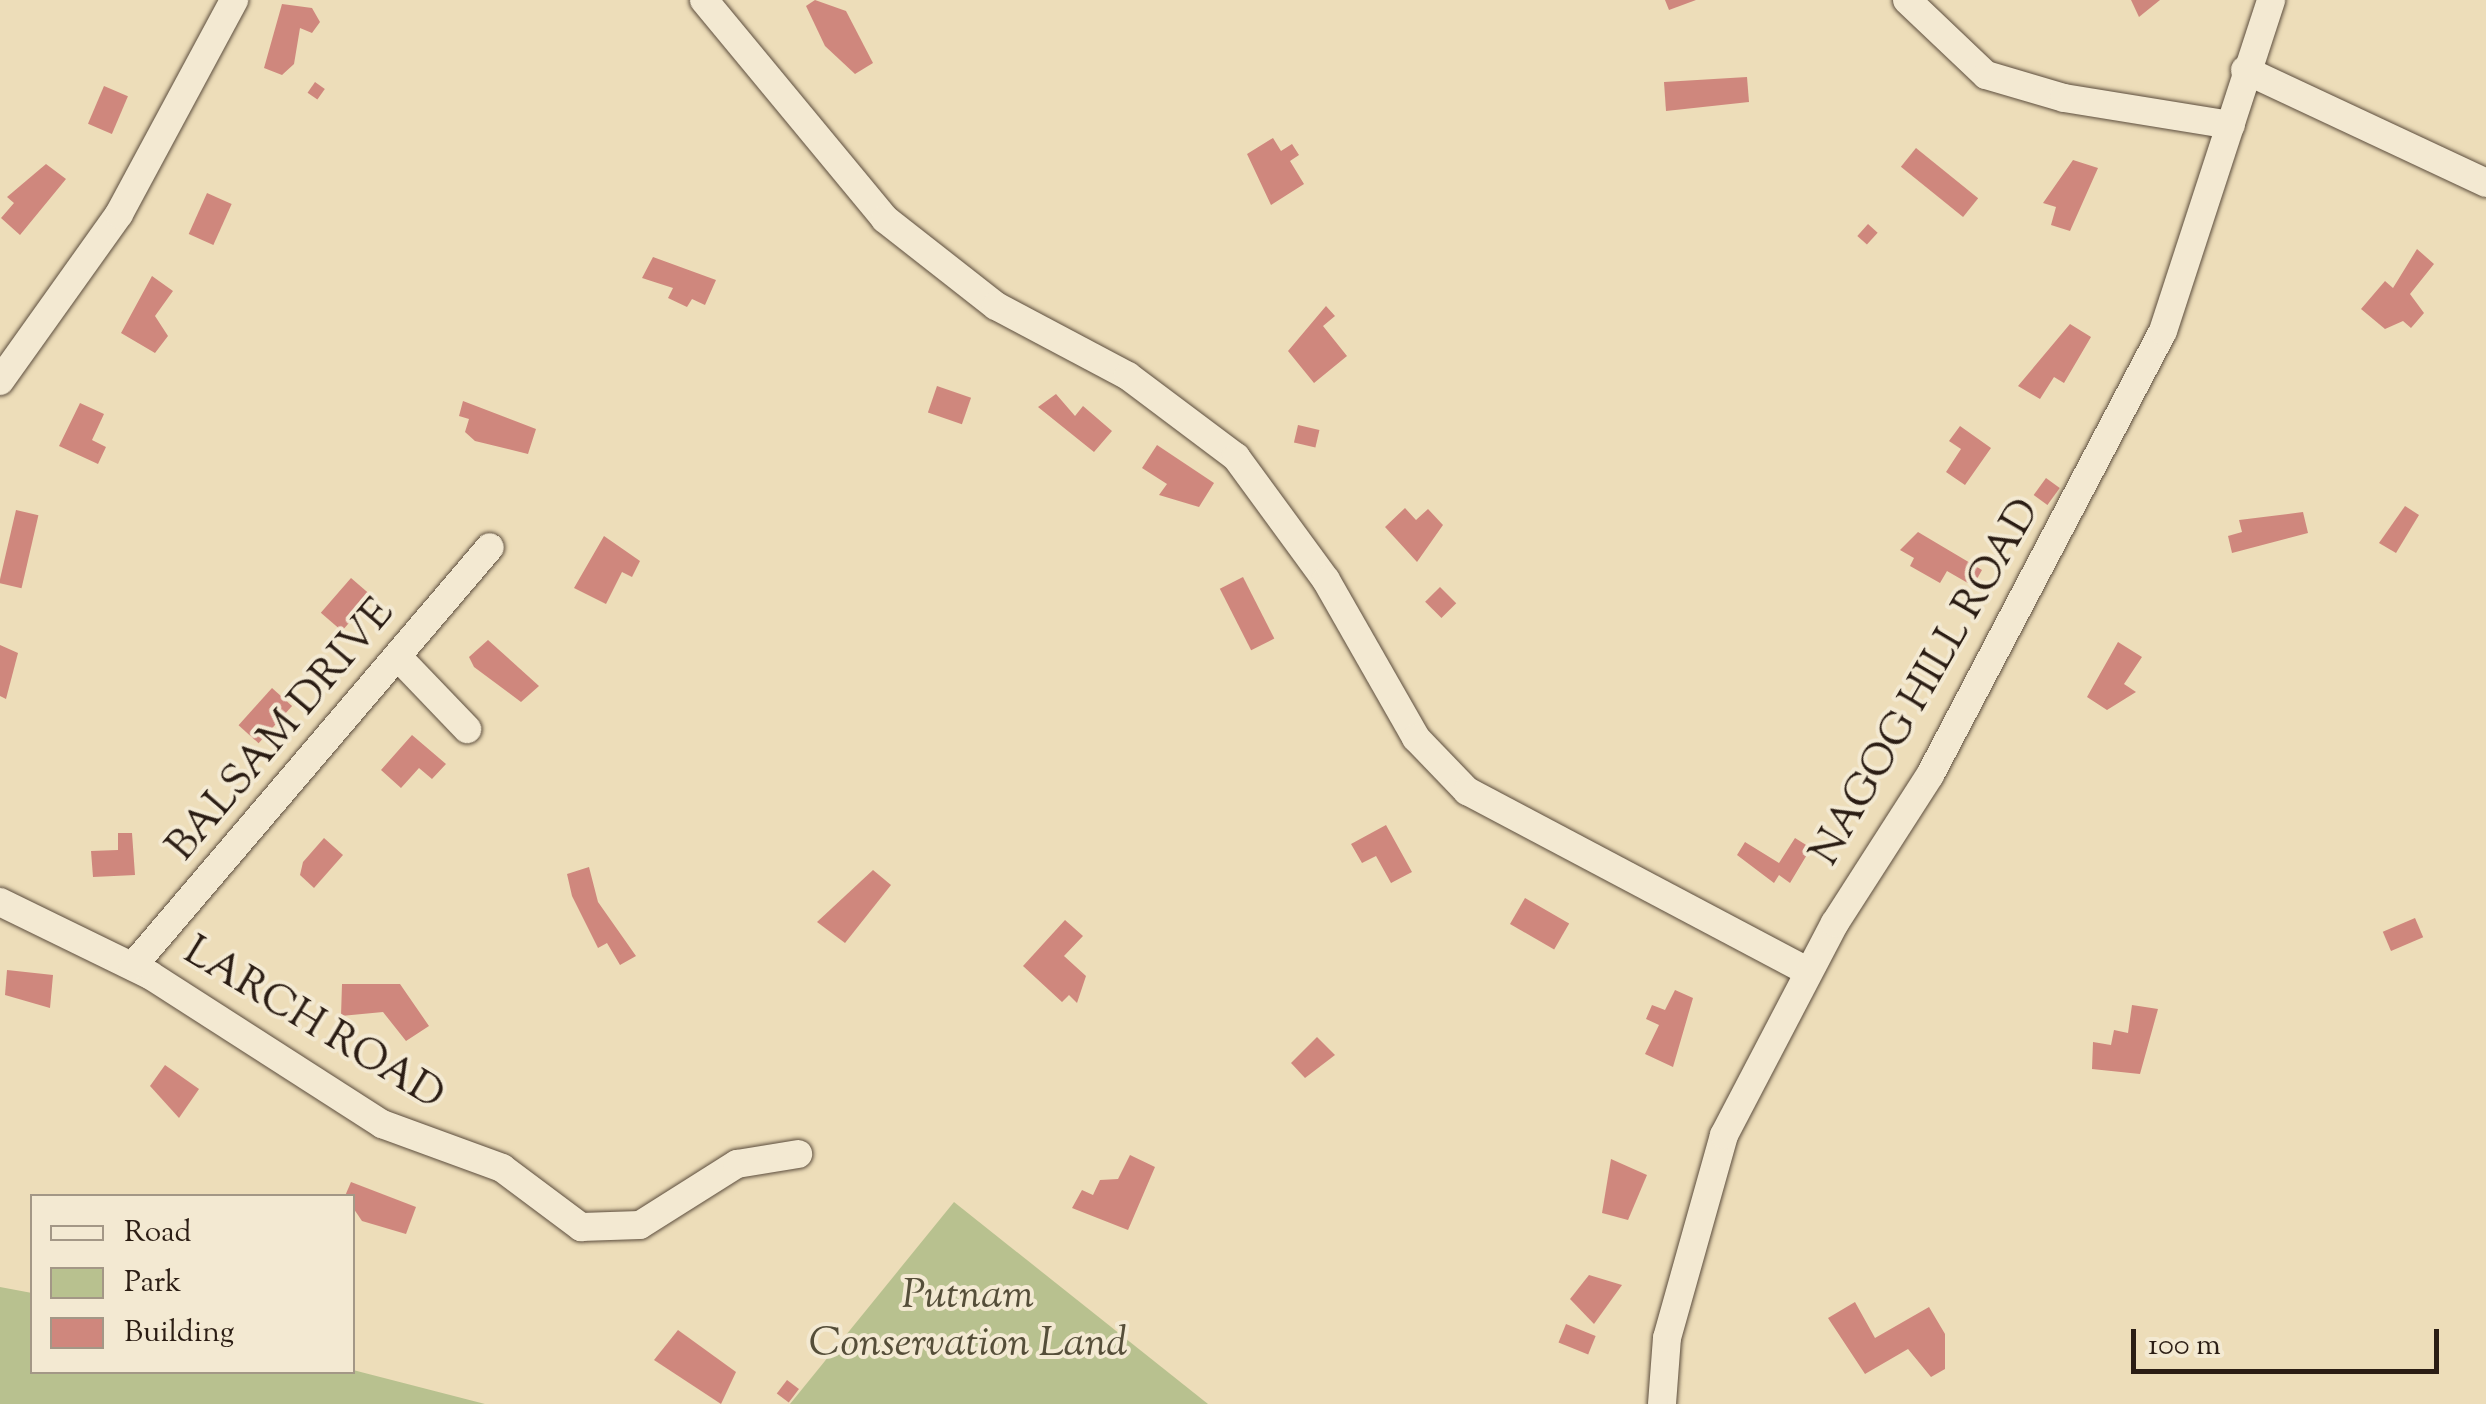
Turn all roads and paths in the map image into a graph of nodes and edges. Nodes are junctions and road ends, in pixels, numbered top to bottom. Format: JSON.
{"nodes":[{"id":1,"x":234,"y":0,"type":"edge"},
{"id":2,"x":704,"y":0,"type":"edge"},
{"id":3,"x":1907,"y":0,"type":"edge"},
{"id":4,"x":2271,"y":0,"type":"edge"},
{"id":5,"x":2245,"y":70,"type":"junction"},
{"id":6,"x":2232,"y":125,"type":"junction"},
{"id":7,"x":2486,"y":183,"type":"edge"},
{"id":8,"x":0,"y":381,"type":"edge"},
{"id":9,"x":490,"y":547,"type":"dead end"},
{"id":10,"x":398,"y":657,"type":"junction"},
{"id":11,"x":466,"y":729,"type":"dead end"},
{"id":12,"x":0,"y":902,"type":"edge"},
{"id":13,"x":133,"y":966,"type":"junction"},
{"id":14,"x":1808,"y":971,"type":"junction"},
{"id":15,"x":798,"y":1154,"type":"dead end"},
{"id":16,"x":1662,"y":1404,"type":"edge"}],
"edges":[{"from":1,"to":8,"type":"street"},
{"from":2,"to":14,"type":"street"},
{"from":3,"to":6,"type":"street"},
{"from":4,"to":5,"type":"street","name":"NAGOG HILL ROAD"},
{"from":5,"to":6,"type":"street","name":"NAGOG HILL ROAD"},
{"from":5,"to":7,"type":"street"},
{"from":6,"to":14,"type":"street","name":"NAGOG HILL ROAD"},
{"from":9,"to":10,"type":"street","name":"BALSAM DRIVE"},
{"from":10,"to":11,"type":"street"},
{"from":10,"to":13,"type":"street","name":"BALSAM DRIVE"},
{"from":12,"to":13,"type":"street","name":"LARCH ROAD"},
{"from":13,"to":15,"type":"street","name":"LARCH ROAD"},
{"from":14,"to":16,"type":"street","name":"NAGOG HILL ROAD"}]}
